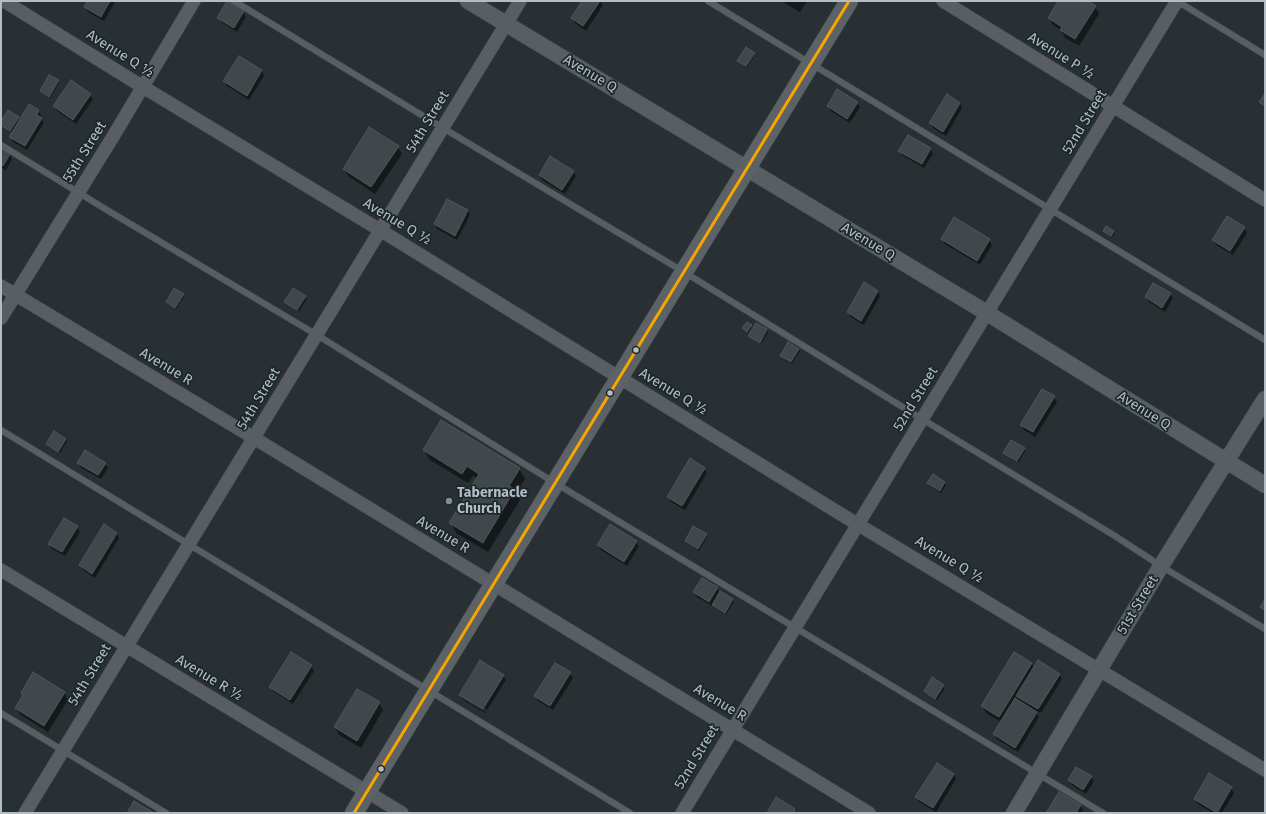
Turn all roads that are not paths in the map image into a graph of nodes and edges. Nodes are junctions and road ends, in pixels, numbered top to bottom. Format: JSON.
{"nodes":[{"id":1,"x":4,"y":1,"type":"edge"},
{"id":2,"x":194,"y":1,"type":"edge"},
{"id":3,"x":234,"y":1,"type":"edge"},
{"id":4,"x":468,"y":1,"type":"edge"},
{"id":5,"x":520,"y":1,"type":"edge"},
{"id":6,"x":708,"y":1,"type":"edge"},
{"id":7,"x":849,"y":1,"type":"edge"},
{"id":8,"x":943,"y":1,"type":"edge"},
{"id":9,"x":1177,"y":1,"type":"edge"},
{"id":10,"x":506,"y":24,"type":"junction"},
{"id":11,"x":1265,"y":55,"type":"edge"},
{"id":12,"x":811,"y":64,"type":"junction"},
{"id":13,"x":143,"y":87,"type":"junction"},
{"id":14,"x":1113,"y":106,"type":"junction"},
{"id":15,"x":443,"y":128,"type":"junction"},
{"id":16,"x":1,"y":145,"type":"edge"},
{"id":17,"x":747,"y":169,"type":"junction"},
{"id":18,"x":78,"y":193,"type":"junction"},
{"id":19,"x":1265,"y":200,"type":"edge"},
{"id":20,"x":1050,"y":209,"type":"junction"},
{"id":21,"x":380,"y":230,"type":"junction"},
{"id":22,"x":684,"y":272,"type":"junction"},
{"id":23,"x":1,"y":286,"type":"edge"},
{"id":24,"x":15,"y":295,"type":"junction"},
{"id":25,"x":987,"y":313,"type":"junction"},
{"id":26,"x":1,"y":318,"type":"edge"},
{"id":27,"x":317,"y":335,"type":"junction"},
{"id":28,"x":1265,"y":340,"type":"edge"},
{"id":29,"x":619,"y":378,"type":"junction"},
{"id":30,"x":1265,"y":399,"type":"edge"},
{"id":31,"x":922,"y":419,"type":"junction"},
{"id":32,"x":1,"y":430,"type":"edge"},
{"id":33,"x":254,"y":438,"type":"junction"},
{"id":34,"x":1226,"y":462,"type":"junction"},
{"id":35,"x":555,"y":483,"type":"junction"},
{"id":36,"x":1265,"y":485,"type":"edge"},
{"id":37,"x":858,"y":524,"type":"junction"},
{"id":38,"x":189,"y":544,"type":"junction"},
{"id":39,"x":1161,"y":566,"type":"junction"},
{"id":40,"x":1,"y":570,"type":"edge"},
{"id":41,"x":493,"y":585,"type":"junction"},
{"id":42,"x":795,"y":627,"type":"junction"},
{"id":43,"x":1265,"y":629,"type":"edge"},
{"id":44,"x":127,"y":646,"type":"junction"},
{"id":45,"x":1099,"y":669,"type":"junction"},
{"id":46,"x":429,"y":690,"type":"junction"},
{"id":47,"x":1,"y":713,"type":"edge"},
{"id":48,"x":733,"y":730,"type":"junction"},
{"id":49,"x":64,"y":751,"type":"junction"},
{"id":50,"x":1265,"y":770,"type":"edge"},
{"id":51,"x":1038,"y":774,"type":"junction"},
{"id":52,"x":366,"y":792,"type":"junction"},
{"id":53,"x":25,"y":813,"type":"edge"},
{"id":54,"x":166,"y":813,"type":"edge"},
{"id":55,"x":354,"y":813,"type":"edge"},
{"id":56,"x":402,"y":813,"type":"edge"},
{"id":57,"x":630,"y":813,"type":"edge"},
{"id":58,"x":682,"y":813,"type":"edge"},
{"id":59,"x":868,"y":813,"type":"edge"},
{"id":60,"x":1014,"y":813,"type":"edge"},
{"id":61,"x":1103,"y":813,"type":"edge"}],
"edges":[{"from":1,"to":13,"type":"street","name":"Avenue Q ½"},
{"from":2,"to":13,"type":"street","name":"55th Street"},
{"from":3,"to":15,"type":"lane"},
{"from":4,"to":10,"type":"street","name":"Avenue Q"},
{"from":5,"to":10,"type":"street","name":"54th Street"},
{"from":6,"to":12,"type":"lane"},
{"from":7,"to":12,"type":"main road"},
{"from":8,"to":14,"type":"street","name":"Avenue P ½"},
{"from":9,"to":11,"type":"lane"},
{"from":9,"to":14,"type":"street","name":"52nd Street"},
{"from":10,"to":15,"type":"street","name":"54th Street"},
{"from":10,"to":17,"type":"street","name":"Avenue Q"},
{"from":12,"to":17,"type":"main road"},
{"from":12,"to":20,"type":"lane"},
{"from":13,"to":18,"type":"street","name":"55th Street"},
{"from":13,"to":21,"type":"street","name":"Avenue Q ½"},
{"from":14,"to":19,"type":"street","name":"Avenue P ½"},
{"from":14,"to":20,"type":"street","name":"52nd Street"},
{"from":15,"to":21,"type":"street","name":"54th Street"},
{"from":15,"to":22,"type":"lane"},
{"from":16,"to":18,"type":"lane"},
{"from":17,"to":22,"type":"main road"},
{"from":17,"to":25,"type":"street","name":"Avenue Q"},
{"from":18,"to":24,"type":"street","name":"55th Street"},
{"from":18,"to":27,"type":"lane"},
{"from":20,"to":25,"type":"street","name":"52nd Street"},
{"from":20,"to":28,"type":"lane"},
{"from":21,"to":27,"type":"street","name":"54th Street"},
{"from":21,"to":29,"type":"street","name":"Avenue Q ½"},
{"from":22,"to":29,"type":"main road"},
{"from":22,"to":31,"type":"lane"},
{"from":23,"to":24,"type":"street","name":"Avenue R"},
{"from":24,"to":26,"type":"street","name":"55th Street"},
{"from":24,"to":33,"type":"street","name":"Avenue R"},
{"from":25,"to":31,"type":"street","name":"52nd Street"},
{"from":25,"to":34,"type":"street","name":"Avenue Q"},
{"from":27,"to":33,"type":"street","name":"54th Street"},
{"from":27,"to":35,"type":"lane"},
{"from":29,"to":35,"type":"main road"},
{"from":29,"to":37,"type":"street","name":"Avenue Q ½"},
{"from":30,"to":34,"type":"street","name":"51st Street"},
{"from":31,"to":37,"type":"street","name":"52nd Street"},
{"from":31,"to":39,"type":"lane"},
{"from":32,"to":38,"type":"lane"},
{"from":33,"to":38,"type":"street","name":"54th Street"},
{"from":33,"to":41,"type":"street","name":"Avenue R"},
{"from":34,"to":36,"type":"street","name":"Avenue Q"},
{"from":34,"to":39,"type":"street","name":"51st Street"},
{"from":35,"to":41,"type":"main road"},
{"from":35,"to":42,"type":"lane"},
{"from":37,"to":42,"type":"street","name":"52nd Street"},
{"from":37,"to":45,"type":"street","name":"Avenue Q ½"},
{"from":38,"to":44,"type":"street","name":"54th Street"},
{"from":38,"to":46,"type":"lane"},
{"from":39,"to":43,"type":"lane"},
{"from":39,"to":45,"type":"street","name":"51st Street"},
{"from":40,"to":44,"type":"street","name":"Avenue R ½"},
{"from":41,"to":46,"type":"main road"},
{"from":41,"to":48,"type":"street","name":"Avenue R"},
{"from":42,"to":48,"type":"street","name":"52nd Street"},
{"from":42,"to":51,"type":"lane"},
{"from":44,"to":49,"type":"street","name":"54th Street"},
{"from":44,"to":52,"type":"street","name":"Avenue R ½"},
{"from":45,"to":50,"type":"street","name":"Avenue Q ½"},
{"from":45,"to":51,"type":"street","name":"51st Street"},
{"from":46,"to":52,"type":"main road"},
{"from":46,"to":57,"type":"lane"},
{"from":47,"to":49,"type":"lane"},
{"from":48,"to":58,"type":"street","name":"52nd Street"},
{"from":48,"to":59,"type":"street","name":"Avenue R"},
{"from":49,"to":53,"type":"street","name":"54th Street"},
{"from":49,"to":54,"type":"lane"},
{"from":51,"to":60,"type":"street","name":"51st Street"},
{"from":51,"to":61,"type":"lane"},
{"from":52,"to":55,"type":"main road"},
{"from":52,"to":56,"type":"street","name":"Avenue R ½"}]}
